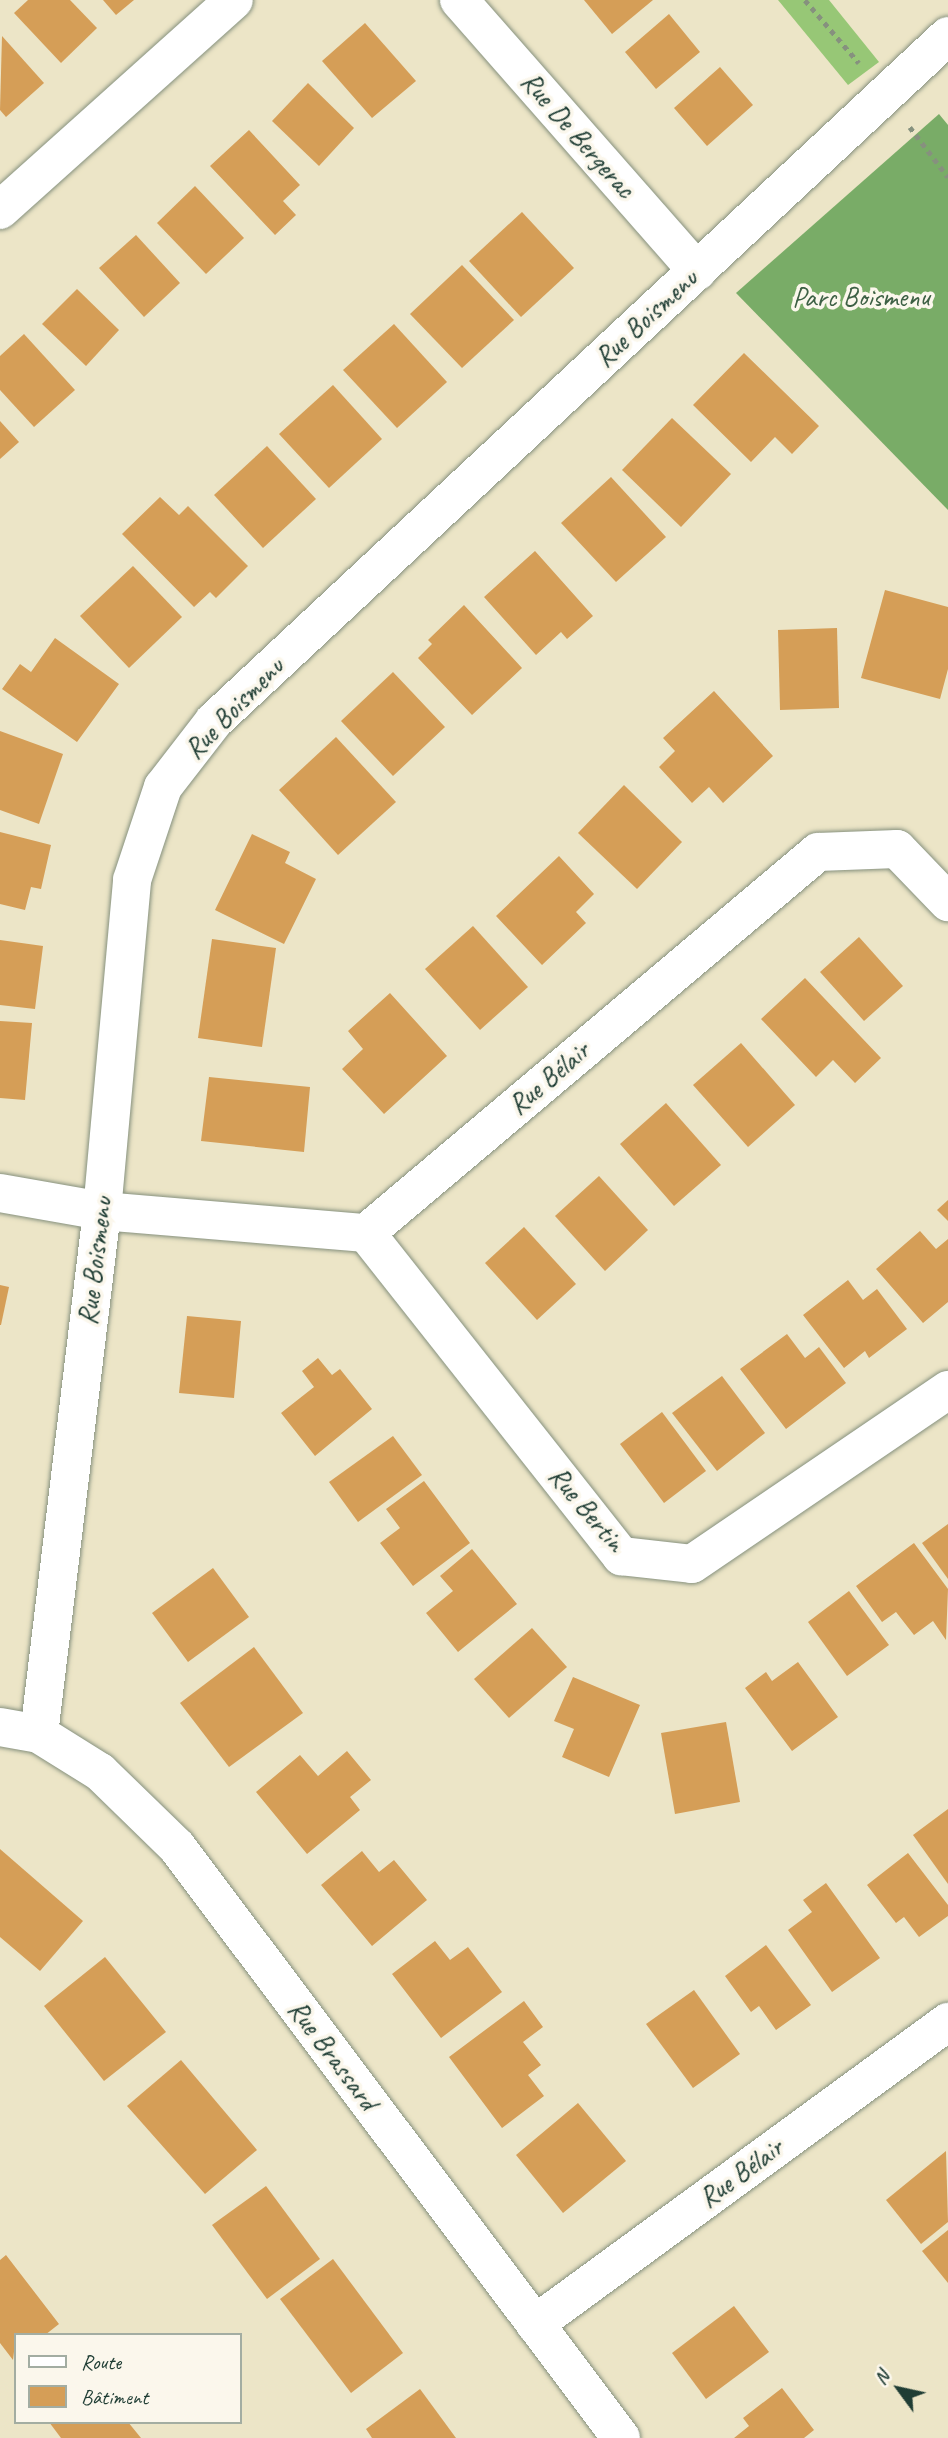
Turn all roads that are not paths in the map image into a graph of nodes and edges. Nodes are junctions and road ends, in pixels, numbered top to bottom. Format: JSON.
{"nodes":[{"id":1,"x":233,"y":0,"type":"edge"},
{"id":2,"x":458,"y":0,"type":"edge"},
{"id":3,"x":948,"y":36,"type":"edge"},
{"id":4,"x":0,"y":210,"type":"edge"},
{"id":5,"x":697,"y":271,"type":"junction"},
{"id":6,"x":948,"y":902,"type":"edge"},
{"id":7,"x":0,"y":1194,"type":"edge"},
{"id":8,"x":102,"y":1211,"type":"junction"},
{"id":9,"x":366,"y":1233,"type":"junction"},
{"id":10,"x":948,"y":1390,"type":"edge"},
{"id":11,"x":0,"y":1727,"type":"edge"},
{"id":12,"x":39,"y":1734,"type":"junction"},
{"id":13,"x":948,"y":2022,"type":"edge"},
{"id":14,"x":535,"y":2325,"type":"junction"},
{"id":15,"x":621,"y":2438,"type":"edge"}],
"edges":[{"from":1,"to":4,"type":"street"},
{"from":2,"to":5,"type":"street","name":"Rue De Bergerac"},
{"from":3,"to":5,"type":"street","name":"Rue Boismenu"},
{"from":5,"to":8,"type":"street","name":"Rue Boismenu"},
{"from":6,"to":9,"type":"street","name":"Rue Bélair"},
{"from":7,"to":8,"type":"street"},
{"from":8,"to":9,"type":"street"},
{"from":8,"to":12,"type":"street","name":"Rue Boismenu"},
{"from":9,"to":10,"type":"street","name":"Rue Bertin"},
{"from":11,"to":12,"type":"street","name":"Rue Brassard"},
{"from":12,"to":14,"type":"street","name":"Rue Brassard"},
{"from":13,"to":14,"type":"street","name":"Rue Bélair"},
{"from":14,"to":15,"type":"street","name":"Rue Brassard"}]}
